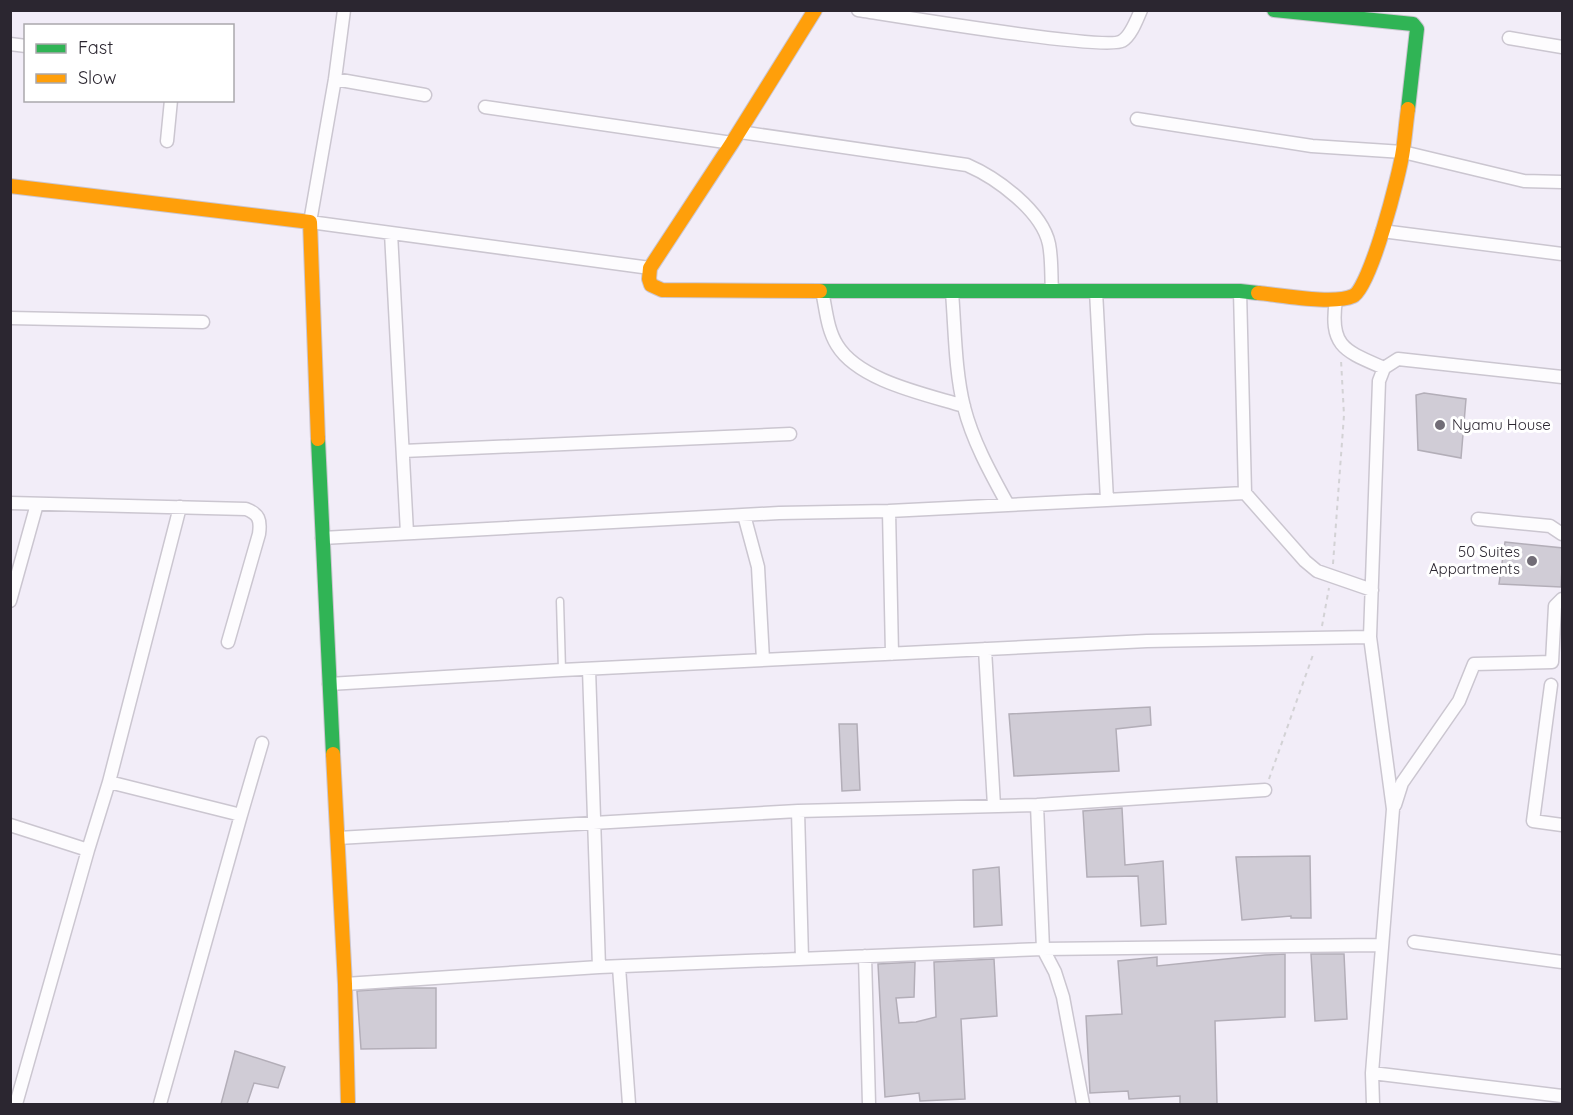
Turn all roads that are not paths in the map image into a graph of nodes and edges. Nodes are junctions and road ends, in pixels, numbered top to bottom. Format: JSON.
{"nodes":[{"id":1,"x":344,"y":10,"type":"edge"},
{"id":2,"x":815,"y":10,"type":"edge"},
{"id":3,"x":858,"y":10,"type":"edge"},
{"id":4,"x":1142,"y":10,"type":"edge"},
{"id":5,"x":1274,"y":10,"type":"edge"},
{"id":6,"x":1509,"y":38,"type":"dead end"},
{"id":7,"x":1563,"y":47,"type":"edge"},
{"id":8,"x":335,"y":79,"type":"junction"},
{"id":9,"x":425,"y":95,"type":"dead end"},
{"id":10,"x":171,"y":102,"type":"edge"},
{"id":11,"x":485,"y":107,"type":"dead end"},
{"id":12,"x":1137,"y":119,"type":"dead end"},
{"id":13,"x":736,"y":137,"type":"junction"},
{"id":14,"x":167,"y":141,"type":"dead end"},
{"id":15,"x":1403,"y":152,"type":"junction"},
{"id":16,"x":1563,"y":182,"type":"edge"},
{"id":17,"x":10,"y":186,"type":"edge"},
{"id":18,"x":310,"y":222,"type":"junction"},
{"id":19,"x":1382,"y":231,"type":"junction"},
{"id":20,"x":392,"y":233,"type":"junction"},
{"id":21,"x":1563,"y":254,"type":"edge"},
{"id":22,"x":650,"y":268,"type":"junction"},
{"id":23,"x":822,"y":291,"type":"junction"},
{"id":24,"x":1052,"y":291,"type":"junction"},
{"id":25,"x":1096,"y":291,"type":"junction"},
{"id":26,"x":1240,"y":291,"type":"junction"},
{"id":27,"x":952,"y":292,"type":"junction"},
{"id":28,"x":1335,"y":300,"type":"junction"},
{"id":29,"x":10,"y":318,"type":"edge"},
{"id":30,"x":203,"y":322,"type":"dead end"},
{"id":31,"x":1384,"y":368,"type":"junction"},
{"id":32,"x":1563,"y":377,"type":"edge"},
{"id":33,"x":964,"y":406,"type":"junction"},
{"id":34,"x":790,"y":434,"type":"dead end"},
{"id":35,"x":403,"y":451,"type":"junction"},
{"id":36,"x":1245,"y":493,"type":"junction"},
{"id":37,"x":1107,"y":500,"type":"junction"},
{"id":38,"x":10,"y":503,"type":"edge"},
{"id":39,"x":38,"y":504,"type":"junction"},
{"id":40,"x":1008,"y":505,"type":"junction"},
{"id":41,"x":180,"y":507,"type":"junction"},
{"id":42,"x":889,"y":511,"type":"junction"},
{"id":43,"x":744,"y":515,"type":"junction"},
{"id":44,"x":1478,"y":519,"type":"dead end"},
{"id":45,"x":407,"y":533,"type":"junction"},
{"id":46,"x":1563,"y":534,"type":"edge"},
{"id":47,"x":322,"y":538,"type":"junction"},
{"id":48,"x":1372,"y":590,"type":"junction"},
{"id":49,"x":1563,"y":599,"type":"edge"},
{"id":50,"x":10,"y":601,"type":"edge"},
{"id":51,"x":560,"y":601,"type":"dead end"},
{"id":52,"x":1370,"y":637,"type":"junction"},
{"id":53,"x":228,"y":642,"type":"dead end"},
{"id":54,"x":986,"y":649,"type":"junction"},
{"id":55,"x":892,"y":654,"type":"junction"},
{"id":56,"x":763,"y":660,"type":"junction"},
{"id":57,"x":589,"y":669,"type":"junction"},
{"id":58,"x":562,"y":670,"type":"junction"},
{"id":59,"x":329,"y":684,"type":"junction"},
{"id":60,"x":1551,"y":685,"type":"dead end"},
{"id":61,"x":262,"y":743,"type":"dead end"},
{"id":62,"x":109,"y":782,"type":"junction"},
{"id":63,"x":1265,"y":790,"type":"dead end"},
{"id":64,"x":1037,"y":805,"type":"junction"},
{"id":65,"x":993,"y":806,"type":"junction"},
{"id":66,"x":1393,"y":809,"type":"junction"},
{"id":67,"x":798,"y":811,"type":"junction"},
{"id":68,"x":241,"y":815,"type":"junction"},
{"id":69,"x":595,"y":824,"type":"junction"},
{"id":70,"x":10,"y":825,"type":"edge"},
{"id":71,"x":1563,"y":825,"type":"edge"},
{"id":72,"x":338,"y":838,"type":"junction"},
{"id":73,"x":88,"y":850,"type":"junction"},
{"id":74,"x":1414,"y":942,"type":"dead end"},
{"id":75,"x":1381,"y":945,"type":"junction"},
{"id":76,"x":1043,"y":949,"type":"junction"},
{"id":77,"x":865,"y":956,"type":"junction"},
{"id":78,"x":802,"y":959,"type":"junction"},
{"id":79,"x":1563,"y":962,"type":"edge"},
{"id":80,"x":599,"y":967,"type":"junction"},
{"id":81,"x":619,"y":967,"type":"junction"},
{"id":82,"x":345,"y":984,"type":"junction"},
{"id":83,"x":1372,"y":1073,"type":"junction"},
{"id":84,"x":1563,"y":1096,"type":"edge"},
{"id":85,"x":16,"y":1104,"type":"edge"},
{"id":86,"x":160,"y":1104,"type":"edge"},
{"id":87,"x":348,"y":1104,"type":"edge"},
{"id":88,"x":628,"y":1104,"type":"edge"},
{"id":89,"x":869,"y":1104,"type":"edge"},
{"id":90,"x":1083,"y":1104,"type":"edge"},
{"id":91,"x":1373,"y":1104,"type":"edge"}],
"edges":[{"from":1,"to":8,"type":"street"},
{"from":2,"to":13,"type":"street"},
{"from":3,"to":4,"type":"street"},
{"from":5,"to":15,"type":"street"},
{"from":6,"to":7,"type":"street"},
{"from":8,"to":9,"type":"street"},
{"from":8,"to":18,"type":"street"},
{"from":10,"to":14,"type":"street"},
{"from":11,"to":13,"type":"street"},
{"from":12,"to":15,"type":"street"},
{"from":13,"to":22,"type":"street"},
{"from":13,"to":24,"type":"street"},
{"from":15,"to":16,"type":"street"},
{"from":15,"to":19,"type":"street"},
{"from":17,"to":18,"type":"street"},
{"from":18,"to":20,"type":"street"},
{"from":18,"to":47,"type":"street"},
{"from":19,"to":21,"type":"street"},
{"from":19,"to":28,"type":"street"},
{"from":20,"to":22,"type":"street"},
{"from":20,"to":35,"type":"street"},
{"from":22,"to":23,"type":"street"},
{"from":23,"to":27,"type":"street"},
{"from":23,"to":33,"type":"street"},
{"from":24,"to":25,"type":"street"},
{"from":24,"to":27,"type":"street"},
{"from":25,"to":26,"type":"street"},
{"from":25,"to":37,"type":"street"},
{"from":26,"to":28,"type":"street"},
{"from":26,"to":36,"type":"street"},
{"from":27,"to":33,"type":"street"},
{"from":28,"to":31,"type":"street"},
{"from":29,"to":30,"type":"street"},
{"from":31,"to":32,"type":"street"},
{"from":31,"to":48,"type":"street"},
{"from":33,"to":40,"type":"street"},
{"from":34,"to":35,"type":"street"},
{"from":35,"to":45,"type":"street"},
{"from":36,"to":37,"type":"street"},
{"from":36,"to":48,"type":"street"},
{"from":37,"to":40,"type":"street"},
{"from":38,"to":39,"type":"street"},
{"from":39,"to":41,"type":"street"},
{"from":39,"to":50,"type":"street"},
{"from":40,"to":42,"type":"street"},
{"from":41,"to":53,"type":"street"},
{"from":41,"to":62,"type":"street"},
{"from":42,"to":43,"type":"street"},
{"from":42,"to":55,"type":"street"},
{"from":43,"to":45,"type":"street"},
{"from":43,"to":56,"type":"street"},
{"from":44,"to":46,"type":"street"},
{"from":45,"to":47,"type":"street"},
{"from":47,"to":59,"type":"street"},
{"from":48,"to":52,"type":"street"},
{"from":49,"to":66,"type":"street"},
{"from":51,"to":58,"type":"lane"},
{"from":52,"to":54,"type":"street"},
{"from":52,"to":66,"type":"street"},
{"from":54,"to":55,"type":"street"},
{"from":54,"to":65,"type":"street"},
{"from":55,"to":56,"type":"street"},
{"from":56,"to":57,"type":"street"},
{"from":57,"to":58,"type":"street"},
{"from":57,"to":69,"type":"street"},
{"from":58,"to":59,"type":"street"},
{"from":59,"to":72,"type":"street"},
{"from":60,"to":71,"type":"street"},
{"from":61,"to":68,"type":"street"},
{"from":62,"to":68,"type":"street"},
{"from":62,"to":73,"type":"street"},
{"from":63,"to":64,"type":"street"},
{"from":64,"to":65,"type":"street"},
{"from":64,"to":76,"type":"street"},
{"from":65,"to":67,"type":"street"},
{"from":66,"to":75,"type":"street"},
{"from":67,"to":69,"type":"street"},
{"from":67,"to":78,"type":"street"},
{"from":68,"to":86,"type":"street"},
{"from":69,"to":72,"type":"street"},
{"from":69,"to":80,"type":"street"},
{"from":70,"to":73,"type":"street"},
{"from":72,"to":82,"type":"street"},
{"from":73,"to":85,"type":"street"},
{"from":74,"to":79,"type":"street"},
{"from":75,"to":76,"type":"street"},
{"from":75,"to":83,"type":"street"},
{"from":76,"to":77,"type":"street"},
{"from":76,"to":90,"type":"street"},
{"from":77,"to":78,"type":"street"},
{"from":77,"to":89,"type":"street"},
{"from":78,"to":81,"type":"street"},
{"from":80,"to":81,"type":"street"},
{"from":80,"to":82,"type":"street"},
{"from":81,"to":88,"type":"street"},
{"from":82,"to":87,"type":"street"},
{"from":83,"to":84,"type":"street"},
{"from":83,"to":91,"type":"street"}]}
